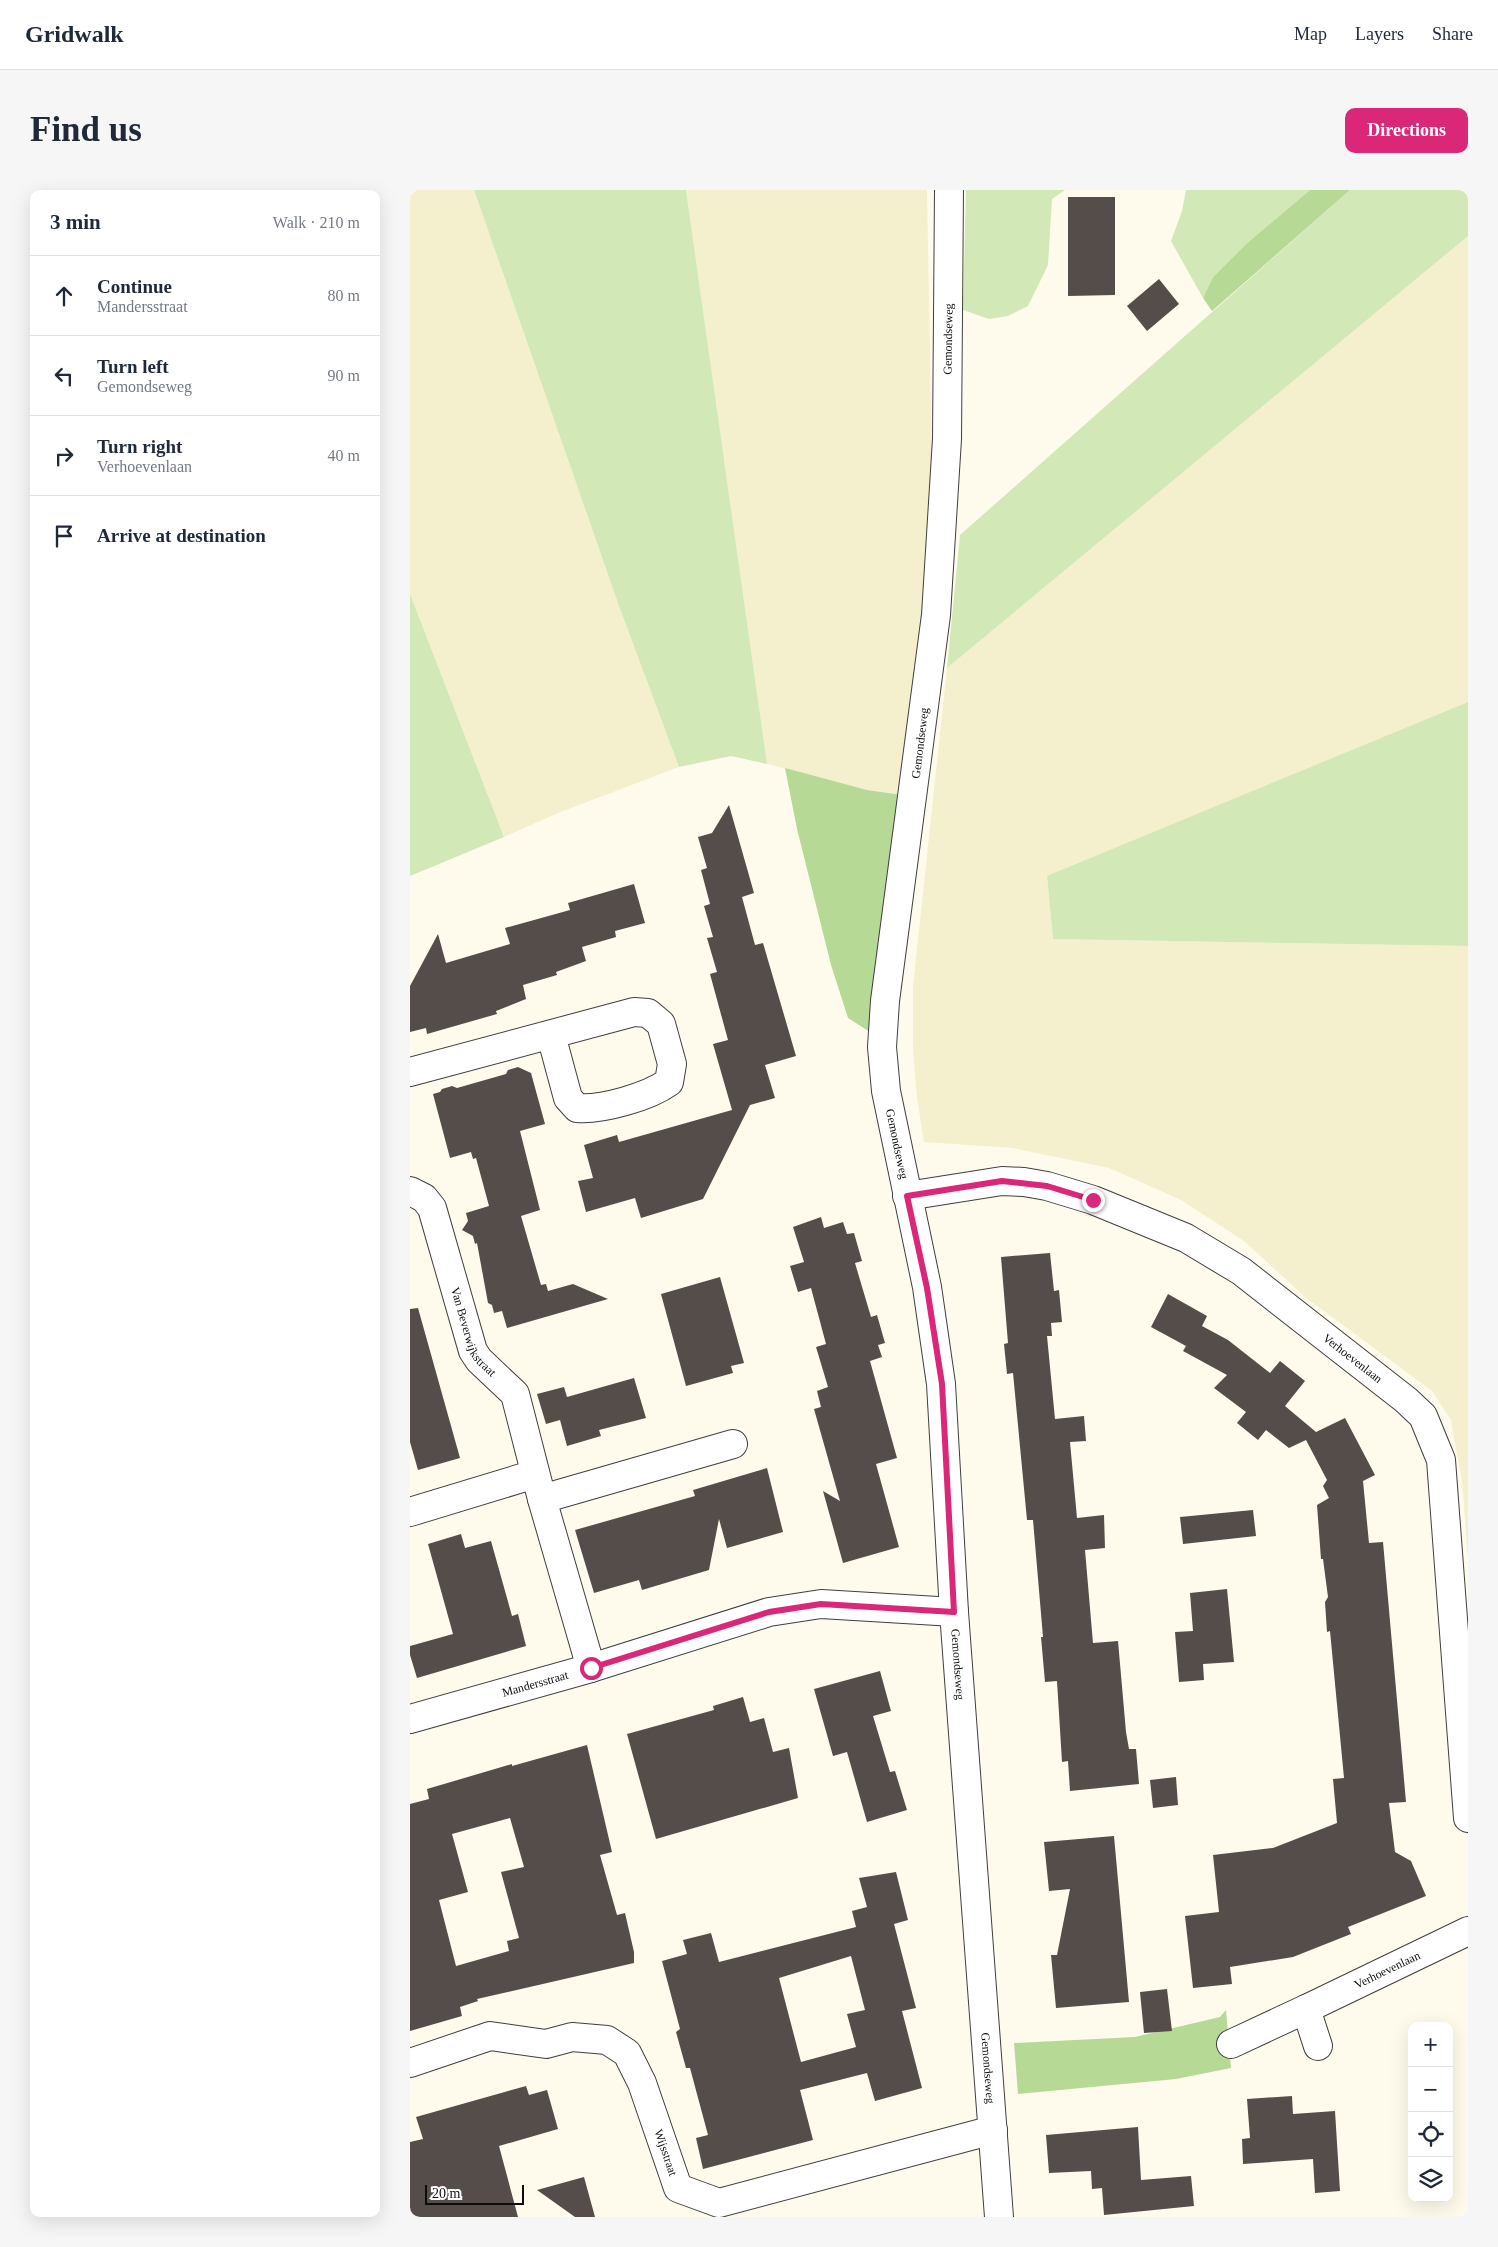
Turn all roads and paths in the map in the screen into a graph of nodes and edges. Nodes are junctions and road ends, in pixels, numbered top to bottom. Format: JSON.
{"nodes":[{"id":1,"x":949,"y":190,"type":"edge"},
{"id":2,"x":551,"y":1035,"type":"junction"},
{"id":3,"x":410,"y":1072,"type":"edge"},
{"id":4,"x":410,"y":1191,"type":"edge"},
{"id":5,"x":907,"y":1196,"type":"junction"},
{"id":6,"x":733,"y":1444,"type":"dead end"},
{"id":7,"x":539,"y":1487,"type":"junction"},
{"id":8,"x":410,"y":1512,"type":"edge"},
{"id":9,"x":954,"y":1612,"type":"junction"},
{"id":10,"x":591,"y":1668,"type":"junction"},
{"id":11,"x":410,"y":1719,"type":"edge"},
{"id":12,"x":1468,"y":1818,"type":"edge"},
{"id":13,"x":1468,"y":1931,"type":"edge"},
{"id":14,"x":1306,"y":2009,"type":"junction"},
{"id":15,"x":1231,"y":2044,"type":"dead end"},
{"id":16,"x":1318,"y":2046,"type":"dead end"},
{"id":17,"x":410,"y":2062,"type":"edge"},
{"id":18,"x":993,"y":2130,"type":"junction"},
{"id":19,"x":999,"y":2217,"type":"edge"}],
"edges":[{"from":1,"to":5,"type":"street","name":"Gemondseweg"},
{"from":2,"to":2,"type":"street"},
{"from":2,"to":3,"type":"street"},
{"from":4,"to":7,"type":"street","name":"Van Beverwijkstraat"},
{"from":5,"to":9,"type":"street","name":"Gemondseweg"},
{"from":5,"to":12,"type":"street","name":"Verhoevenlaan"},
{"from":6,"to":7,"type":"street"},
{"from":7,"to":8,"type":"street"},
{"from":7,"to":10,"type":"street","name":"Van Beverwijkstraat"},
{"from":9,"to":10,"type":"street","name":"Mandersstraat"},
{"from":9,"to":18,"type":"street","name":"Gemondseweg"},
{"from":10,"to":11,"type":"street","name":"Mandersstraat"},
{"from":13,"to":14,"type":"street","name":"Verhoevenlaan"},
{"from":14,"to":15,"type":"street","name":"Verhoevenlaan"},
{"from":14,"to":16,"type":"street"},
{"from":17,"to":18,"type":"street","name":"Wijsstraat"},
{"from":18,"to":19,"type":"street","name":"Gemondseweg"}]}
